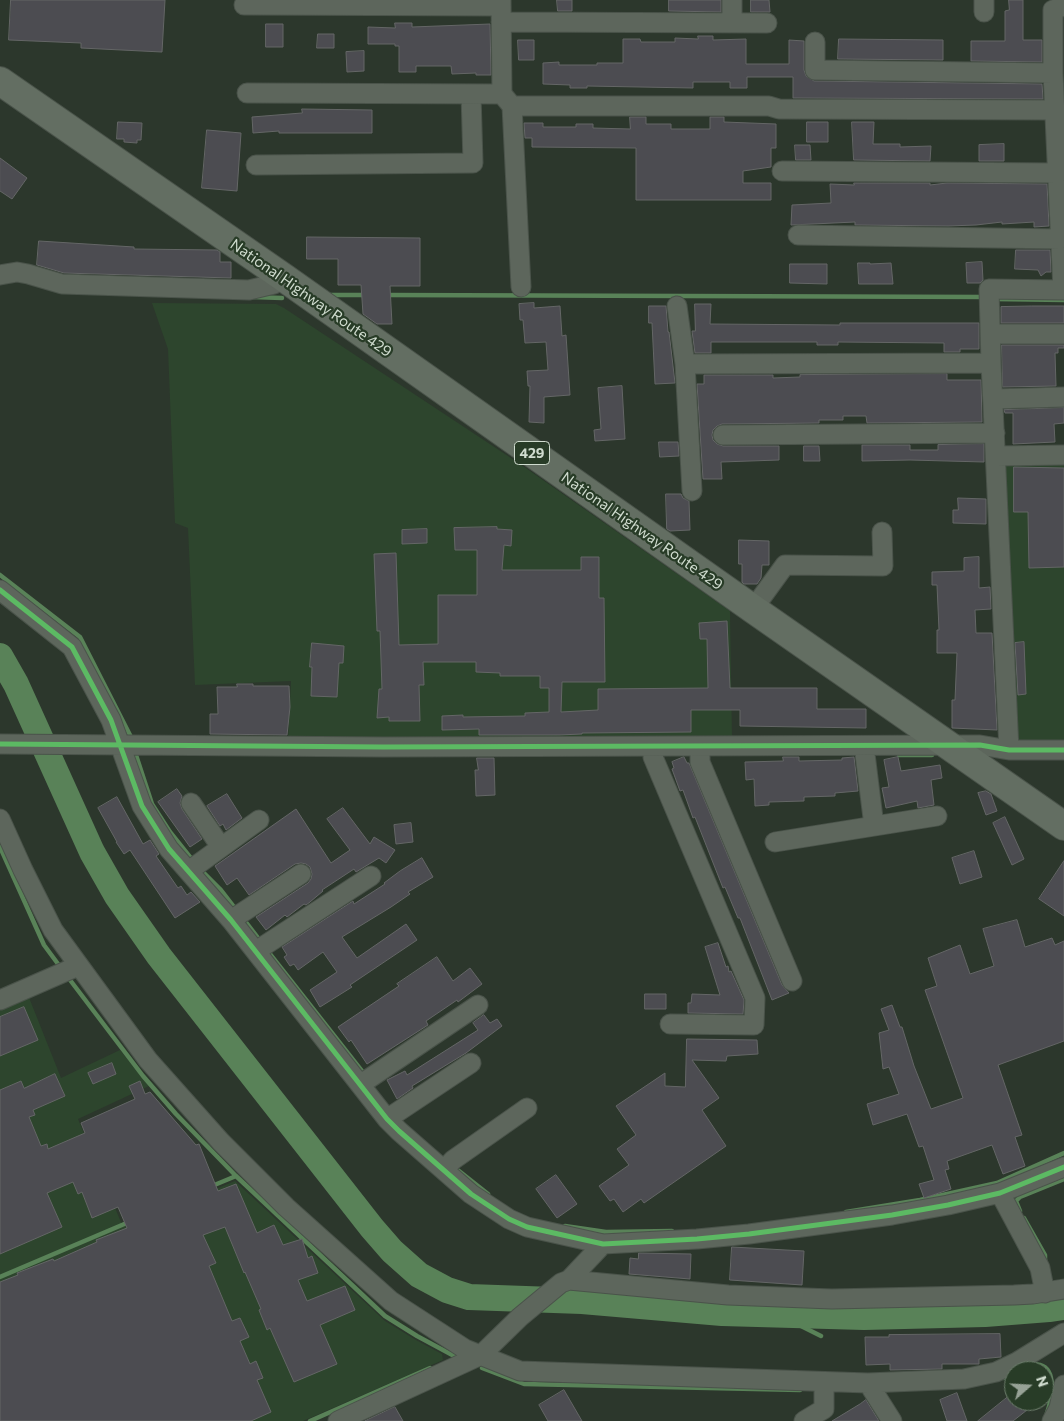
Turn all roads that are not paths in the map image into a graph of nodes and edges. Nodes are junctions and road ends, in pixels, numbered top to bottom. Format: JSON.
{"nodes":[{"id":1,"x":732,"y":0,"type":"edge"},
{"id":2,"x":244,"y":4,"type":"dead end"},
{"id":3,"x":1064,"y":6,"type":"edge"},
{"id":4,"x":501,"y":9,"type":"edge"},
{"id":5,"x":732,"y":23,"type":"junction"},
{"id":6,"x":767,"y":23,"type":"dead end"},
{"id":7,"x":815,"y":42,"type":"dead end"},
{"id":8,"x":1053,"y":73,"type":"junction"},
{"id":9,"x":0,"y":81,"type":"edge"},
{"id":10,"x":247,"y":93,"type":"dead end"},
{"id":11,"x":471,"y":94,"type":"junction"},
{"id":12,"x":507,"y":100,"type":"junction"},
{"id":13,"x":1055,"y":110,"type":"junction"},
{"id":14,"x":256,"y":165,"type":"dead end"},
{"id":15,"x":782,"y":171,"type":"dead end"},
{"id":16,"x":1058,"y":173,"type":"junction"},
{"id":17,"x":1062,"y":209,"type":"edge"},
{"id":18,"x":798,"y":235,"type":"dead end"},
{"id":19,"x":1060,"y":239,"type":"junction"},
{"id":20,"x":0,"y":276,"type":"edge"},
{"id":21,"x":283,"y":278,"type":"junction"},
{"id":22,"x":521,"y":287,"type":"dead end"},
{"id":23,"x":1063,"y":290,"type":"edge"},
{"id":24,"x":677,"y":306,"type":"dead end"},
{"id":25,"x":991,"y":334,"type":"junction"},
{"id":26,"x":1064,"y":334,"type":"edge"},
{"id":27,"x":991,"y":363,"type":"junction"},
{"id":28,"x":685,"y":364,"type":"junction"},
{"id":29,"x":1064,"y":397,"type":"edge"},
{"id":30,"x":993,"y":398,"type":"junction"},
{"id":31,"x":995,"y":433,"type":"junction"},
{"id":32,"x":723,"y":435,"type":"dead end"},
{"id":33,"x":1064,"y":455,"type":"edge"},
{"id":34,"x":996,"y":456,"type":"junction"},
{"id":35,"x":692,"y":491,"type":"dead end"},
{"id":36,"x":882,"y":532,"type":"dead end"},
{"id":37,"x":0,"y":590,"type":"edge"},
{"id":38,"x":753,"y":609,"type":"junction"},
{"id":39,"x":0,"y":744,"type":"edge"},
{"id":40,"x":129,"y":746,"type":"junction"},
{"id":41,"x":951,"y":746,"type":"junction"},
{"id":42,"x":1009,"y":750,"type":"junction"},
{"id":43,"x":1064,"y":750,"type":"edge"},
{"id":44,"x":700,"y":751,"type":"junction"},
{"id":45,"x":653,"y":752,"type":"junction"},
{"id":46,"x":864,"y":752,"type":"junction"},
{"id":47,"x":191,"y":803,"type":"dead end"},
{"id":48,"x":937,"y":816,"type":"dead end"},
{"id":49,"x":0,"y":819,"type":"edge"},
{"id":50,"x":259,"y":820,"type":"dead end"},
{"id":51,"x":874,"y":826,"type":"junction"},
{"id":52,"x":1064,"y":826,"type":"edge"},
{"id":53,"x":775,"y":842,"type":"dead end"},
{"id":54,"x":221,"y":847,"type":"junction"},
{"id":55,"x":195,"y":867,"type":"junction"},
{"id":56,"x":301,"y":874,"type":"dead end"},
{"id":57,"x":371,"y":876,"type":"dead end"},
{"id":58,"x":236,"y":916,"type":"junction"},
{"id":59,"x":262,"y":948,"type":"junction"},
{"id":60,"x":70,"y":969,"type":"junction"},
{"id":61,"x":792,"y":981,"type":"dead end"},
{"id":62,"x":0,"y":1000,"type":"edge"},
{"id":63,"x":478,"y":1004,"type":"dead end"},
{"id":64,"x":670,"y":1024,"type":"dead end"},
{"id":65,"x":471,"y":1063,"type":"dead end"},
{"id":66,"x":366,"y":1081,"type":"junction"},
{"id":67,"x":527,"y":1108,"type":"dead end"},
{"id":68,"x":393,"y":1115,"type":"junction"},
{"id":69,"x":448,"y":1166,"type":"junction"},
{"id":70,"x":1056,"y":1170,"type":"edge"},
{"id":71,"x":1000,"y":1193,"type":"junction"},
{"id":72,"x":602,"y":1244,"type":"junction"},
{"id":73,"x":565,"y":1281,"type":"junction"},
{"id":74,"x":1057,"y":1292,"type":"edge"},
{"id":75,"x":1064,"y":1333,"type":"edge"},
{"id":76,"x":481,"y":1355,"type":"junction"},
{"id":77,"x":1064,"y":1384,"type":"edge"},
{"id":78,"x":824,"y":1387,"type":"junction"},
{"id":79,"x":871,"y":1387,"type":"junction"},
{"id":80,"x":338,"y":1421,"type":"edge"},
{"id":81,"x":804,"y":1421,"type":"edge"},
{"id":82,"x":892,"y":1421,"type":"edge"},
{"id":83,"x":1052,"y":1421,"type":"edge"}],
"edges":[{"from":1,"to":5,"type":"street"},
{"from":2,"to":4,"type":"street"},
{"from":3,"to":8,"type":"street"},
{"from":4,"to":5,"type":"street"},
{"from":4,"to":12,"type":"street"},
{"from":5,"to":6,"type":"street"},
{"from":7,"to":8,"type":"street"},
{"from":8,"to":13,"type":"street"},
{"from":9,"to":21,"type":"highway","name":"National Highway Route 429","number":"429"},
{"from":10,"to":11,"type":"street"},
{"from":11,"to":12,"type":"street"},
{"from":11,"to":14,"type":"street"},
{"from":12,"to":13,"type":"street"},
{"from":12,"to":22,"type":"street"},
{"from":13,"to":16,"type":"street"},
{"from":15,"to":16,"type":"street"},
{"from":16,"to":17,"type":"street"},
{"from":17,"to":19,"type":"street"},
{"from":18,"to":19,"type":"street"},
{"from":19,"to":23,"type":"street"},
{"from":20,"to":21,"type":"street"},
{"from":21,"to":38,"type":"highway","name":"National Highway Route 429","number":"429"},
{"from":23,"to":25,"type":"street"},
{"from":24,"to":28,"type":"street"},
{"from":25,"to":26,"type":"street"},
{"from":25,"to":27,"type":"street"},
{"from":27,"to":28,"type":"street"},
{"from":27,"to":30,"type":"street"},
{"from":28,"to":35,"type":"street"},
{"from":29,"to":30,"type":"street"},
{"from":30,"to":31,"type":"street"},
{"from":31,"to":32,"type":"street"},
{"from":31,"to":34,"type":"street"},
{"from":33,"to":34,"type":"street"},
{"from":34,"to":42,"type":"street"},
{"from":36,"to":38,"type":"street"},
{"from":37,"to":40,"type":"street"},
{"from":38,"to":41,"type":"highway","name":"National Highway Route 429","number":"429"},
{"from":39,"to":40,"type":"street"},
{"from":40,"to":45,"type":"street"},
{"from":40,"to":55,"type":"street"},
{"from":41,"to":42,"type":"street"},
{"from":41,"to":46,"type":"street"},
{"from":41,"to":52,"type":"highway","name":"National Highway Route 429","number":"429"},
{"from":42,"to":43,"type":"street"},
{"from":44,"to":45,"type":"street"},
{"from":44,"to":46,"type":"street"},
{"from":44,"to":61,"type":"street"},
{"from":45,"to":64,"type":"street"},
{"from":46,"to":51,"type":"street"},
{"from":47,"to":54,"type":"street"},
{"from":48,"to":51,"type":"street"},
{"from":49,"to":60,"type":"street"},
{"from":50,"to":54,"type":"street"},
{"from":51,"to":53,"type":"street"},
{"from":54,"to":55,"type":"street"},
{"from":55,"to":58,"type":"street"},
{"from":56,"to":58,"type":"street"},
{"from":57,"to":59,"type":"street"},
{"from":58,"to":59,"type":"street"},
{"from":59,"to":66,"type":"street"},
{"from":60,"to":62,"type":"street"},
{"from":60,"to":76,"type":"street"},
{"from":63,"to":66,"type":"street"},
{"from":65,"to":68,"type":"street"},
{"from":66,"to":68,"type":"street"},
{"from":67,"to":69,"type":"street"},
{"from":68,"to":69,"type":"street"},
{"from":69,"to":72,"type":"street"},
{"from":70,"to":71,"type":"street"},
{"from":71,"to":72,"type":"street"},
{"from":71,"to":74,"type":"street"},
{"from":72,"to":73,"type":"street"},
{"from":73,"to":74,"type":"street"},
{"from":73,"to":76,"type":"street"},
{"from":75,"to":79,"type":"street"},
{"from":76,"to":78,"type":"street"},
{"from":76,"to":80,"type":"street"},
{"from":77,"to":83,"type":"street"},
{"from":78,"to":79,"type":"street"},
{"from":78,"to":81,"type":"street"},
{"from":79,"to":82,"type":"street"}]}
